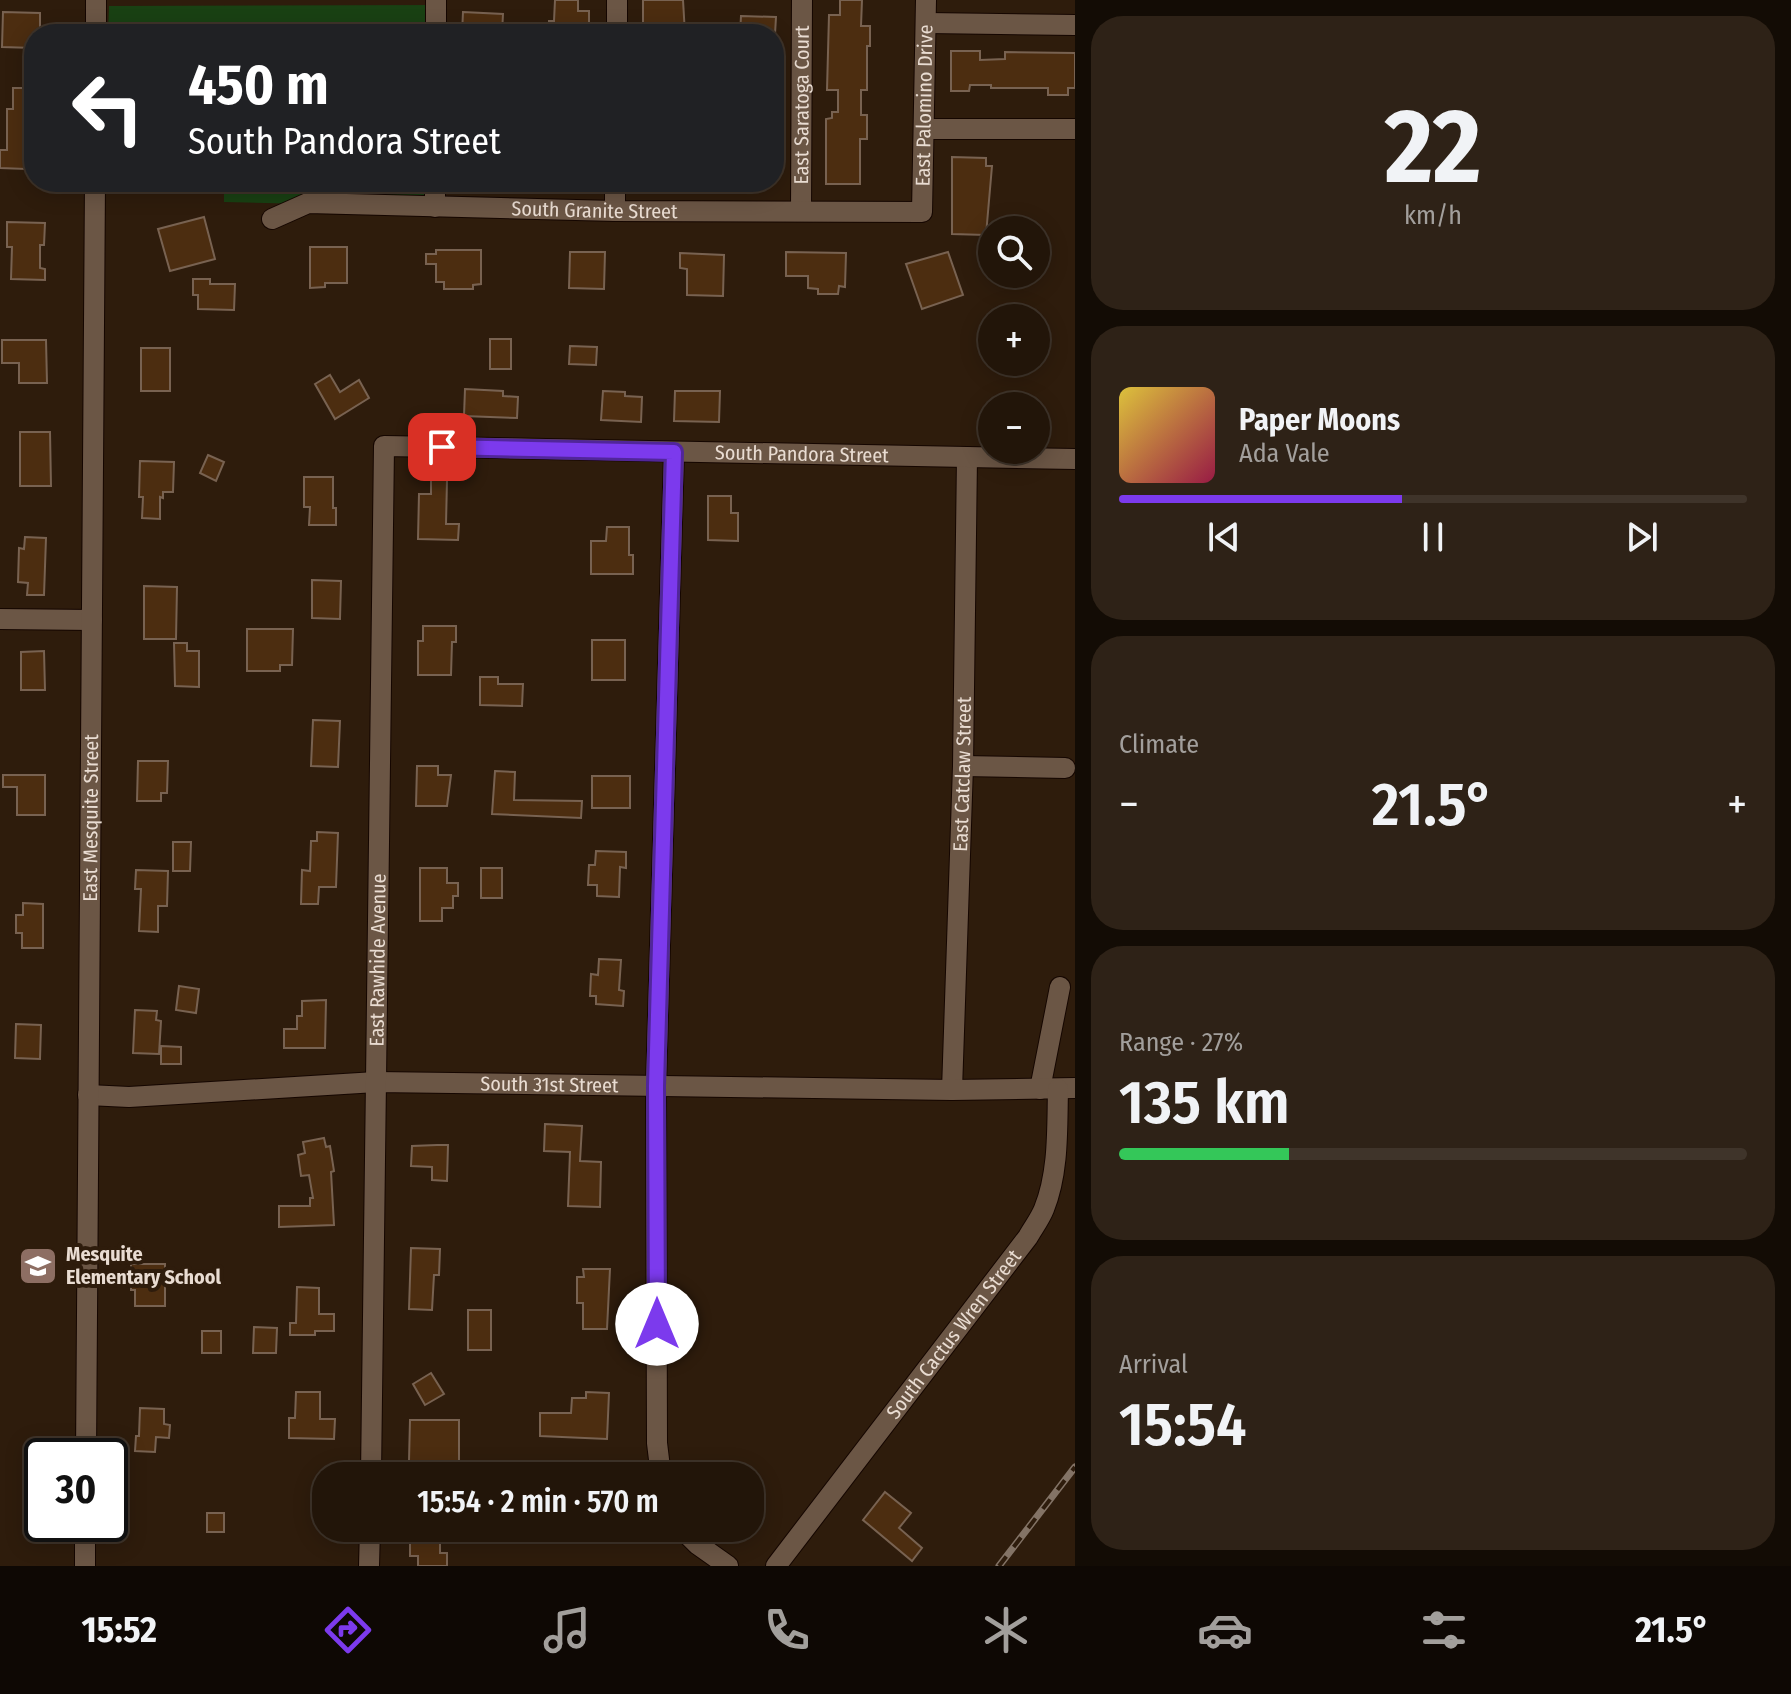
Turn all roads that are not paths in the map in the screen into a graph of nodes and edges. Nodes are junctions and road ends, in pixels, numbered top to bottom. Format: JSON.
{"nodes":[{"id":1,"x":96,"y":0,"type":"edge"},
{"id":2,"x":436,"y":0,"type":"edge"},
{"id":3,"x":617,"y":0,"type":"edge"},
{"id":4,"x":802,"y":0,"type":"edge"},
{"id":5,"x":926,"y":0,"type":"edge"},
{"id":6,"x":927,"y":23,"type":"junction"},
{"id":7,"x":96,"y":24,"type":"edge"},
{"id":8,"x":436,"y":24,"type":"edge"},
{"id":9,"x":617,"y":24,"type":"edge"},
{"id":10,"x":1075,"y":25,"type":"edge"},
{"id":11,"x":925,"y":129,"type":"junction"},
{"id":12,"x":1075,"y":129,"type":"edge"},
{"id":13,"x":95,"y":192,"type":"edge"},
{"id":14,"x":435,"y":192,"type":"edge"},
{"id":15,"x":615,"y":192,"type":"edge"},
{"id":16,"x":435,"y":207,"type":"junction"},
{"id":17,"x":615,"y":211,"type":"junction"},
{"id":18,"x":801,"y":211,"type":"junction"},
{"id":19,"x":922,"y":212,"type":"joint"},
{"id":20,"x":272,"y":219,"type":"dead end"},
{"id":21,"x":384,"y":446,"type":"joint"},
{"id":22,"x":674,"y":452,"type":"junction"},
{"id":23,"x":967,"y":457,"type":"junction"},
{"id":24,"x":1075,"y":459,"type":"edge"},
{"id":25,"x":0,"y":619,"type":"edge"},
{"id":26,"x":92,"y":620,"type":"junction"},
{"id":27,"x":963,"y":766,"type":"junction"},
{"id":28,"x":1065,"y":768,"type":"dead end"},
{"id":29,"x":1060,"y":987,"type":"dead end"},
{"id":30,"x":376,"y":1082,"type":"junction"},
{"id":31,"x":656,"y":1086,"type":"junction"},
{"id":32,"x":1058,"y":1089,"type":"edge"},
{"id":33,"x":952,"y":1090,"type":"junction"},
{"id":34,"x":88,"y":1095,"type":"junction"},
{"id":35,"x":86,"y":1438,"type":"edge"},
{"id":36,"x":371,"y":1462,"type":"edge"},
{"id":37,"x":659,"y":1462,"type":"edge"},
{"id":38,"x":85,"y":1542,"type":"edge"},
{"id":39,"x":370,"y":1542,"type":"edge"},
{"id":40,"x":695,"y":1542,"type":"edge"},
{"id":41,"x":85,"y":1566,"type":"edge"},
{"id":42,"x":369,"y":1566,"type":"edge"},
{"id":43,"x":728,"y":1566,"type":"edge"},
{"id":44,"x":776,"y":1566,"type":"edge"}],
"edges":[{"from":1,"to":7,"type":"street"},
{"from":2,"to":8,"type":"street"},
{"from":3,"to":9,"type":"street"},
{"from":4,"to":18,"type":"street","name":"East Saratoga Court"},
{"from":5,"to":6,"type":"street","name":"East Palomino Drive"},
{"from":6,"to":10,"type":"street"},
{"from":6,"to":11,"type":"street","name":"East Palomino Drive"},
{"from":11,"to":12,"type":"street"},
{"from":11,"to":19,"type":"street","name":"East Palomino Drive"},
{"from":13,"to":26,"type":"street","name":"East Mesquite Street"},
{"from":14,"to":16,"type":"street"},
{"from":15,"to":17,"type":"street"},
{"from":16,"to":17,"type":"street","name":"South Granite Street"},
{"from":16,"to":20,"type":"street","name":"South Granite Street"},
{"from":17,"to":18,"type":"street","name":"South Granite Street"},
{"from":18,"to":19,"type":"street","name":"South Granite Street"},
{"from":21,"to":22,"type":"street","name":"South Pandora Street"},
{"from":21,"to":30,"type":"street","name":"East Rawhide Avenue"},
{"from":22,"to":23,"type":"street","name":"South Pandora Street"},
{"from":22,"to":31,"type":"street"},
{"from":23,"to":24,"type":"street","name":"South Pandora Street"},
{"from":23,"to":27,"type":"street","name":"East Catclaw Street"},
{"from":25,"to":26,"type":"street"},
{"from":26,"to":34,"type":"street","name":"East Mesquite Street"},
{"from":27,"to":28,"type":"street"},
{"from":27,"to":33,"type":"street","name":"East Catclaw Street"},
{"from":29,"to":32,"type":"street","name":"South Cactus Wren Street"},
{"from":30,"to":31,"type":"street","name":"South 31st Street"},
{"from":30,"to":34,"type":"street","name":"South 31st Street"},
{"from":30,"to":36,"type":"street","name":"East Rawhide Avenue"},
{"from":31,"to":33,"type":"street","name":"South 31st Street"},
{"from":31,"to":37,"type":"street"},
{"from":32,"to":33,"type":"street","name":"South 31st Street"},
{"from":32,"to":44,"type":"street","name":"South Cactus Wren Street"},
{"from":34,"to":35,"type":"street","name":"East Mesquite Street"},
{"from":38,"to":41,"type":"street"},
{"from":39,"to":42,"type":"street"},
{"from":40,"to":43,"type":"street"}]}
